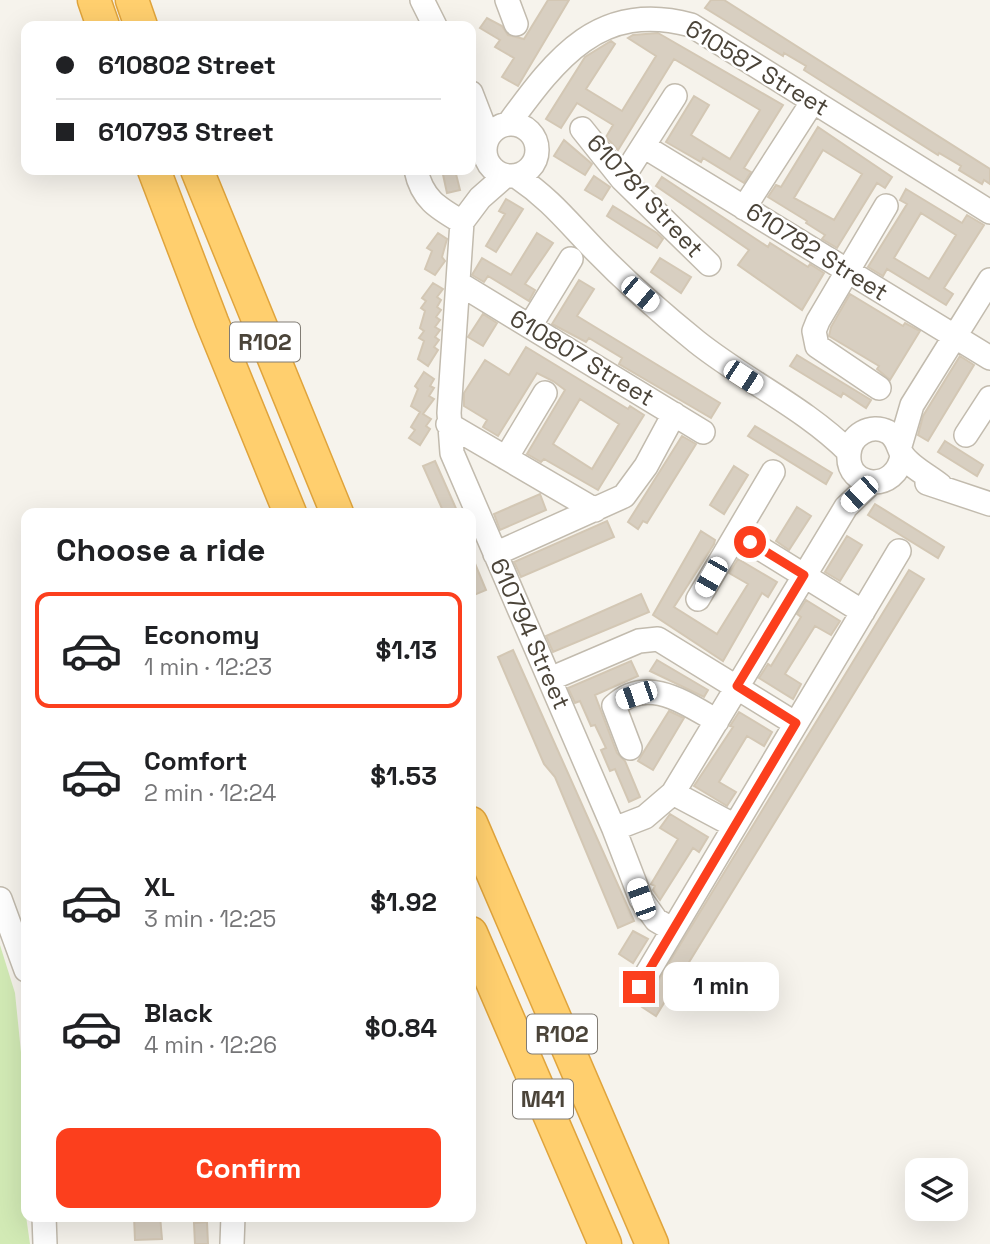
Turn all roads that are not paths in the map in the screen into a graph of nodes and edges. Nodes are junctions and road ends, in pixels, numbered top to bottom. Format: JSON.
{"nodes":[{"id":1,"x":94,"y":0,"type":"edge"},
{"id":2,"x":132,"y":0,"type":"edge"},
{"id":3,"x":422,"y":0,"type":"edge"},
{"id":4,"x":507,"y":0,"type":"edge"},
{"id":5,"x":625,"y":7,"type":"edge"},
{"id":6,"x":101,"y":21,"type":"edge"},
{"id":7,"x":139,"y":21,"type":"edge"},
{"id":8,"x":432,"y":21,"type":"edge"},
{"id":9,"x":516,"y":24,"type":"dead end"},
{"id":10,"x":676,"y":96,"type":"dead end"},
{"id":11,"x":476,"y":99,"type":"edge"},
{"id":12,"x":813,"y":101,"type":"junction"},
{"id":13,"x":507,"y":129,"type":"junction"},
{"id":14,"x":582,"y":129,"type":"dead end"},
{"id":15,"x":645,"y":147,"type":"junction"},
{"id":16,"x":535,"y":160,"type":"junction"},
{"id":17,"x":503,"y":172,"type":"junction"},
{"id":18,"x":156,"y":175,"type":"edge"},
{"id":19,"x":199,"y":175,"type":"edge"},
{"id":20,"x":418,"y":175,"type":"edge"},
{"id":21,"x":622,"y":179,"type":"junction"},
{"id":22,"x":547,"y":197,"type":"junction"},
{"id":23,"x":886,"y":206,"type":"dead end"},
{"id":24,"x":744,"y":208,"type":"junction"},
{"id":25,"x":990,"y":212,"type":"edge"},
{"id":26,"x":462,"y":222,"type":"junction"},
{"id":27,"x":571,"y":259,"type":"dead end"},
{"id":28,"x":709,"y":264,"type":"dead end"},
{"id":29,"x":846,"y":270,"type":"junction"},
{"id":30,"x":990,"y":280,"type":"edge"},
{"id":31,"x":460,"y":284,"type":"junction"},
{"id":32,"x":530,"y":326,"type":"junction"},
{"id":33,"x":956,"y":337,"type":"junction"},
{"id":34,"x":990,"y":358,"type":"edge"},
{"id":35,"x":879,"y":388,"type":"dead end"},
{"id":36,"x":545,"y":393,"type":"dead end"},
{"id":37,"x":990,"y":398,"type":"edge"},
{"id":38,"x":912,"y":405,"type":"junction"},
{"id":39,"x":674,"y":414,"type":"junction"},
{"id":40,"x":448,"y":424,"type":"junction"},
{"id":41,"x":822,"y":425,"type":"junction"},
{"id":42,"x":872,"y":430,"type":"junction"},
{"id":43,"x":703,"y":432,"type":"dead end"},
{"id":44,"x":966,"y":435,"type":"dead end"},
{"id":45,"x":901,"y":450,"type":"junction"},
{"id":46,"x":506,"y":458,"type":"junction"},
{"id":47,"x":850,"y":460,"type":"junction"},
{"id":48,"x":773,"y":472,"type":"dead end"},
{"id":49,"x":881,"y":480,"type":"junction"},
{"id":50,"x":940,"y":485,"type":"junction"},
{"id":51,"x":990,"y":504,"type":"edge"},
{"id":52,"x":846,"y":507,"type":"junction"},
{"id":53,"x":288,"y":508,"type":"edge"},
{"id":54,"x":335,"y":508,"type":"edge"},
{"id":55,"x":475,"y":508,"type":"edge"},
{"id":56,"x":476,"y":509,"type":"edge"},
{"id":57,"x":595,"y":510,"type":"junction"},
{"id":58,"x":737,"y":534,"type":"junction"},
{"id":59,"x":900,"y":551,"type":"dead end"},
{"id":60,"x":495,"y":554,"type":"junction"},
{"id":61,"x":804,"y":575,"type":"junction"},
{"id":62,"x":698,"y":599,"type":"dead end"},
{"id":63,"x":863,"y":612,"type":"junction"},
{"id":64,"x":550,"y":678,"type":"junction"},
{"id":65,"x":737,"y":686,"type":"junction"},
{"id":66,"x":717,"y":721,"type":"junction"},
{"id":67,"x":796,"y":723,"type":"junction"},
{"id":68,"x":630,"y":748,"type":"dead end"},
{"id":69,"x":673,"y":793,"type":"junction"},
{"id":70,"x":735,"y":826,"type":"junction"},
{"id":71,"x":614,"y":829,"type":"junction"},
{"id":72,"x":476,"y":835,"type":"edge"},
{"id":73,"x":0,"y":899,"type":"edge"},
{"id":74,"x":673,"y":930,"type":"junction"},
{"id":75,"x":476,"y":946,"type":"edge"},
{"id":76,"x":476,"y":948,"type":"edge"},
{"id":77,"x":21,"y":956,"type":"edge"},
{"id":78,"x":639,"y":987,"type":"dead end"},
{"id":79,"x":44,"y":1222,"type":"edge"},
{"id":80,"x":233,"y":1222,"type":"edge"},
{"id":81,"x":45,"y":1244,"type":"edge"},
{"id":82,"x":232,"y":1244,"type":"edge"},
{"id":83,"x":582,"y":1244,"type":"edge"},
{"id":84,"x":605,"y":1244,"type":"edge"},
{"id":85,"x":652,"y":1244,"type":"edge"}],
"edges":[{"from":1,"to":6,"type":"highway"},
{"from":2,"to":7,"type":"highway"},
{"from":3,"to":8,"type":"street"},
{"from":4,"to":9,"type":"street"},
{"from":5,"to":12,"type":"street","name":"610587 Street"},
{"from":5,"to":13,"type":"street","name":"610587 Street"},
{"from":10,"to":15,"type":"street"},
{"from":11,"to":13,"type":"street"},
{"from":12,"to":24,"type":"street"},
{"from":12,"to":25,"type":"street","name":"610587 Street"},
{"from":13,"to":16,"type":"street"},
{"from":13,"to":17,"type":"street"},
{"from":14,"to":21,"type":"street","name":"610781 Street"},
{"from":15,"to":21,"type":"street"},
{"from":15,"to":24,"type":"street","name":"610782 Street"},
{"from":16,"to":17,"type":"street"},
{"from":16,"to":22,"type":"street"},
{"from":17,"to":22,"type":"street"},
{"from":17,"to":26,"type":"street"},
{"from":18,"to":53,"type":"highway","number":"R102"},
{"from":19,"to":54,"type":"highway","number":"R102"},
{"from":20,"to":26,"type":"street"},
{"from":21,"to":28,"type":"street","name":"610781 Street"},
{"from":22,"to":41,"type":"street"},
{"from":23,"to":29,"type":"street"},
{"from":24,"to":29,"type":"street","name":"610782 Street"},
{"from":26,"to":31,"type":"street","name":"610794 Street"},
{"from":27,"to":32,"type":"street"},
{"from":29,"to":33,"type":"street","name":"610782 Street"},
{"from":29,"to":35,"type":"street"},
{"from":30,"to":33,"type":"street"},
{"from":31,"to":32,"type":"street","name":"610807 Street"},
{"from":31,"to":40,"type":"street","name":"610794 Street"},
{"from":32,"to":39,"type":"street","name":"610807 Street"},
{"from":33,"to":34,"type":"street","name":"610782 Street"},
{"from":33,"to":38,"type":"street"},
{"from":36,"to":46,"type":"street"},
{"from":37,"to":44,"type":"street"},
{"from":38,"to":42,"type":"street"},
{"from":38,"to":45,"type":"street"},
{"from":39,"to":43,"type":"street","name":"610807 Street"},
{"from":39,"to":57,"type":"street"},
{"from":40,"to":46,"type":"street"},
{"from":40,"to":55,"type":"street","name":"610794 Street"},
{"from":41,"to":42,"type":"street"},
{"from":41,"to":47,"type":"street"},
{"from":42,"to":45,"type":"street"},
{"from":42,"to":47,"type":"street"},
{"from":45,"to":49,"type":"street"},
{"from":45,"to":50,"type":"street"},
{"from":46,"to":57,"type":"street"},
{"from":47,"to":49,"type":"street"},
{"from":47,"to":52,"type":"street"},
{"from":48,"to":58,"type":"street"},
{"from":49,"to":50,"type":"street"},
{"from":49,"to":52,"type":"street"},
{"from":50,"to":51,"type":"street"},
{"from":52,"to":61,"type":"street"},
{"from":56,"to":60,"type":"street","name":"610794 Street"},
{"from":57,"to":60,"type":"street"},
{"from":58,"to":61,"type":"street"},
{"from":58,"to":62,"type":"street"},
{"from":59,"to":63,"type":"street"},
{"from":60,"to":64,"type":"street","name":"610794 Street"},
{"from":61,"to":63,"type":"street"},
{"from":61,"to":65,"type":"street"},
{"from":63,"to":67,"type":"street"},
{"from":64,"to":65,"type":"street"},
{"from":64,"to":71,"type":"street","name":"610794 Street"},
{"from":65,"to":66,"type":"street"},
{"from":65,"to":67,"type":"street"},
{"from":66,"to":68,"type":"street"},
{"from":66,"to":69,"type":"street"},
{"from":67,"to":70,"type":"street"},
{"from":69,"to":70,"type":"street"},
{"from":69,"to":71,"type":"street"},
{"from":70,"to":74,"type":"street"},
{"from":71,"to":74,"type":"street","name":"610794 Street"},
{"from":72,"to":85,"type":"highway","number":"R102"},
{"from":73,"to":77,"type":"street"},
{"from":74,"to":78,"type":"street"},
{"from":75,"to":84,"type":"highway","number":"M41"},
{"from":76,"to":83,"type":"highway"},
{"from":79,"to":81,"type":"street"},
{"from":80,"to":82,"type":"street"}]}
